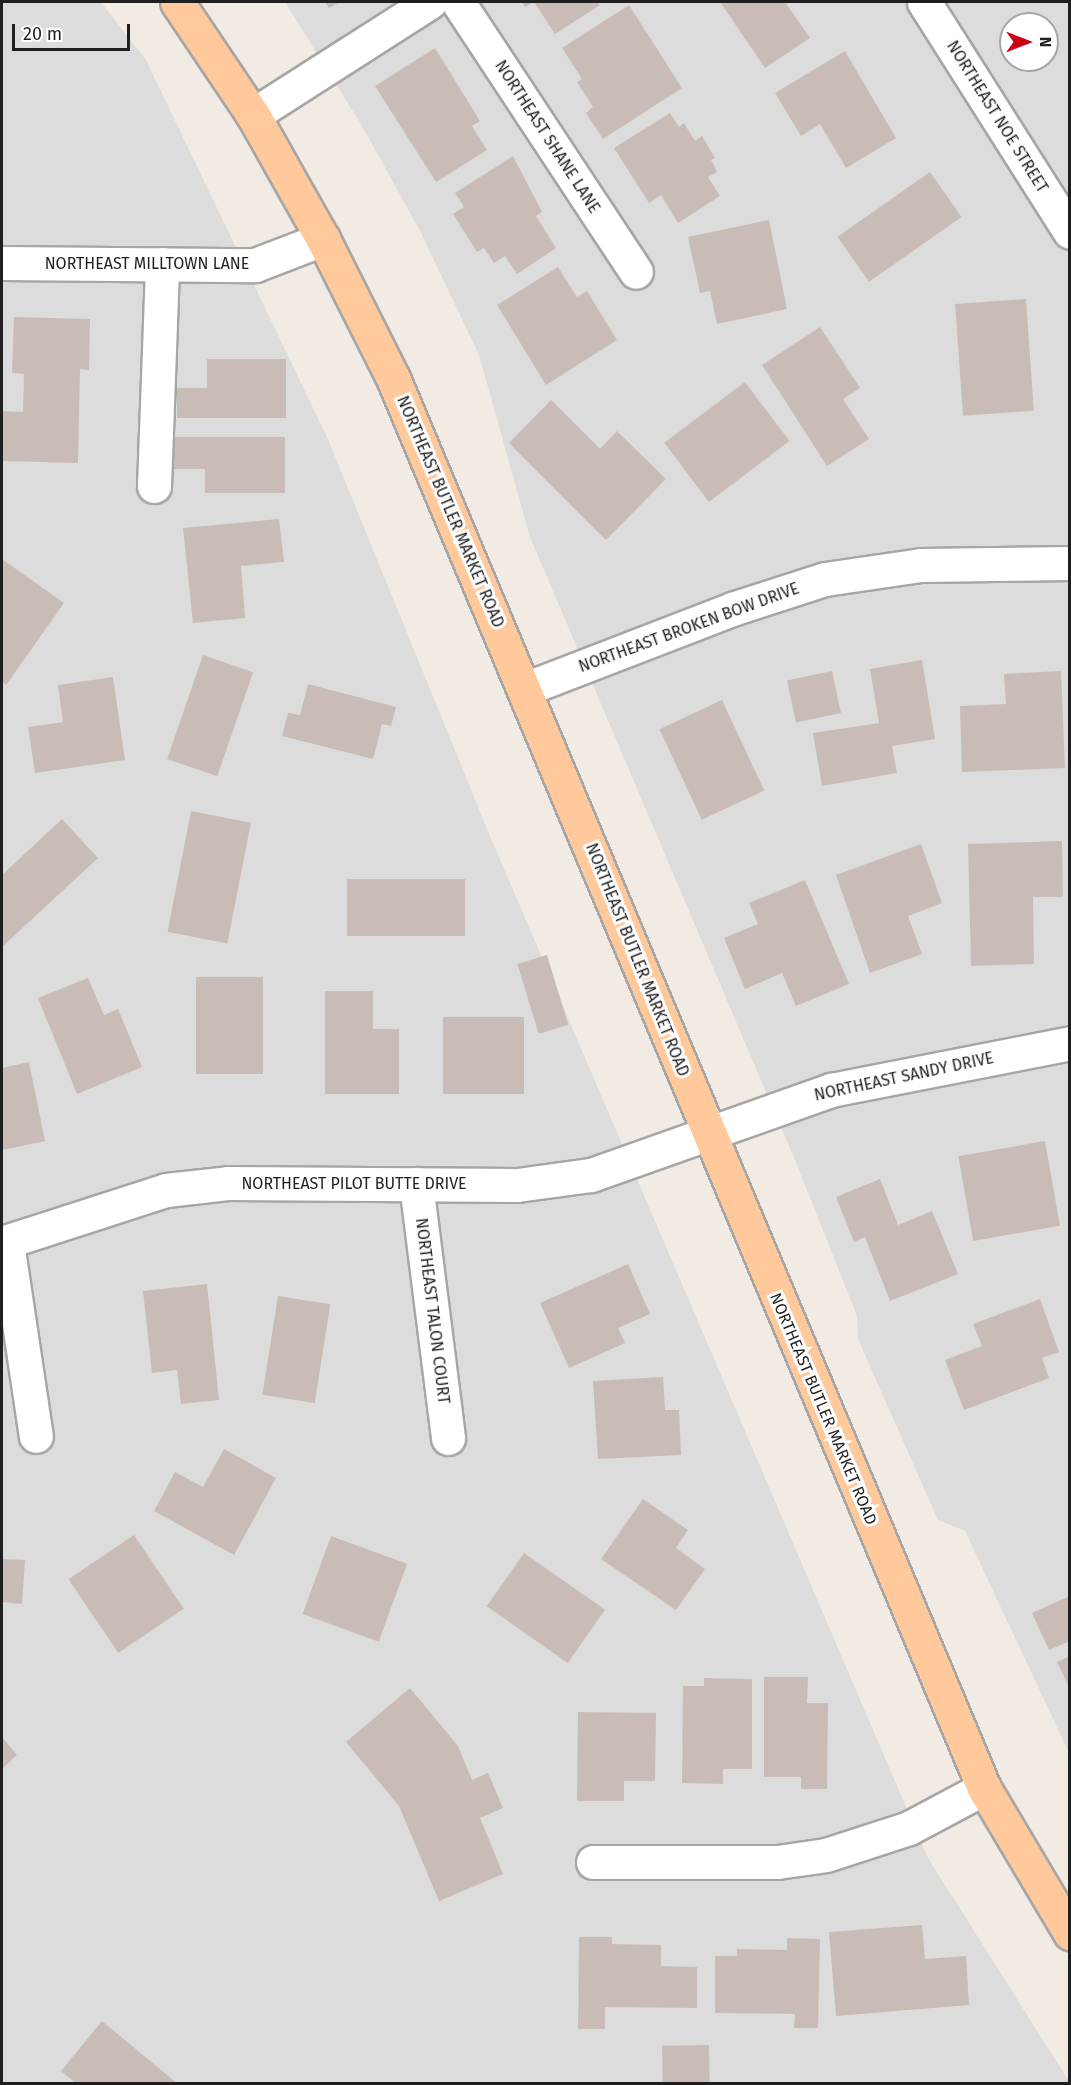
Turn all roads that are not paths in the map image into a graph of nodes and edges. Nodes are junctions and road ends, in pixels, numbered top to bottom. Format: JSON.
{"nodes":[{"id":1,"x":177,"y":2,"type":"edge"},
{"id":2,"x":430,"y":2,"type":"edge"},
{"id":3,"x":458,"y":2,"type":"edge"},
{"id":4,"x":924,"y":2,"type":"edge"},
{"id":5,"x":253,"y":115,"type":"junction"},
{"id":6,"x":1070,"y":232,"type":"edge"},
{"id":7,"x":323,"y":239,"type":"junction"},
{"id":8,"x":2,"y":263,"type":"edge"},
{"id":9,"x":162,"y":264,"type":"junction"},
{"id":10,"x":636,"y":272,"type":"dead end"},
{"id":11,"x":154,"y":486,"type":"dead end"},
{"id":12,"x":1070,"y":563,"type":"edge"},
{"id":13,"x":525,"y":689,"type":"junction"},
{"id":14,"x":1070,"y":1043,"type":"edge"},
{"id":15,"x":708,"y":1133,"type":"junction"},
{"id":16,"x":416,"y":1184,"type":"junction"},
{"id":17,"x":4,"y":1243,"type":"edge"},
{"id":18,"x":36,"y":1436,"type":"dead end"},
{"id":19,"x":448,"y":1438,"type":"dead end"},
{"id":20,"x":984,"y":1788,"type":"junction"},
{"id":21,"x":593,"y":1862,"type":"dead end"},
{"id":22,"x":1070,"y":1933,"type":"edge"}],
"edges":[{"from":1,"to":5,"type":"main road","name":"NORTHEAST BUTLER MARKET ROAD"},
{"from":2,"to":5,"type":"street"},
{"from":3,"to":10,"type":"street","name":"NORTHEAST SHANE LANE"},
{"from":4,"to":6,"type":"street","name":"NORTHEAST NOE STREET"},
{"from":5,"to":7,"type":"main road","name":"NORTHEAST BUTLER MARKET ROAD"},
{"from":7,"to":9,"type":"street","name":"NORTHEAST MILLTOWN LANE"},
{"from":7,"to":13,"type":"main road","name":"NORTHEAST BUTLER MARKET ROAD"},
{"from":8,"to":9,"type":"street","name":"NORTHEAST MILLTOWN LANE"},
{"from":9,"to":11,"type":"street"},
{"from":12,"to":13,"type":"street","name":"NORTHEAST BROKEN BOW DRIVE"},
{"from":13,"to":15,"type":"main road","name":"NORTHEAST BUTLER MARKET ROAD"},
{"from":14,"to":15,"type":"street","name":"NORTHEAST SANDY DRIVE"},
{"from":15,"to":16,"type":"street","name":"NORTHEAST PILOT BUTTE DRIVE"},
{"from":15,"to":20,"type":"main road","name":"NORTHEAST BUTLER MARKET ROAD"},
{"from":16,"to":17,"type":"street","name":"NORTHEAST PILOT BUTTE DRIVE"},
{"from":16,"to":19,"type":"street","name":"NORTHEAST TALON COURT"},
{"from":17,"to":18,"type":"street"},
{"from":20,"to":21,"type":"street"},
{"from":20,"to":22,"type":"main road","name":"NORTHEAST BUTLER MARKET ROAD"}]}
